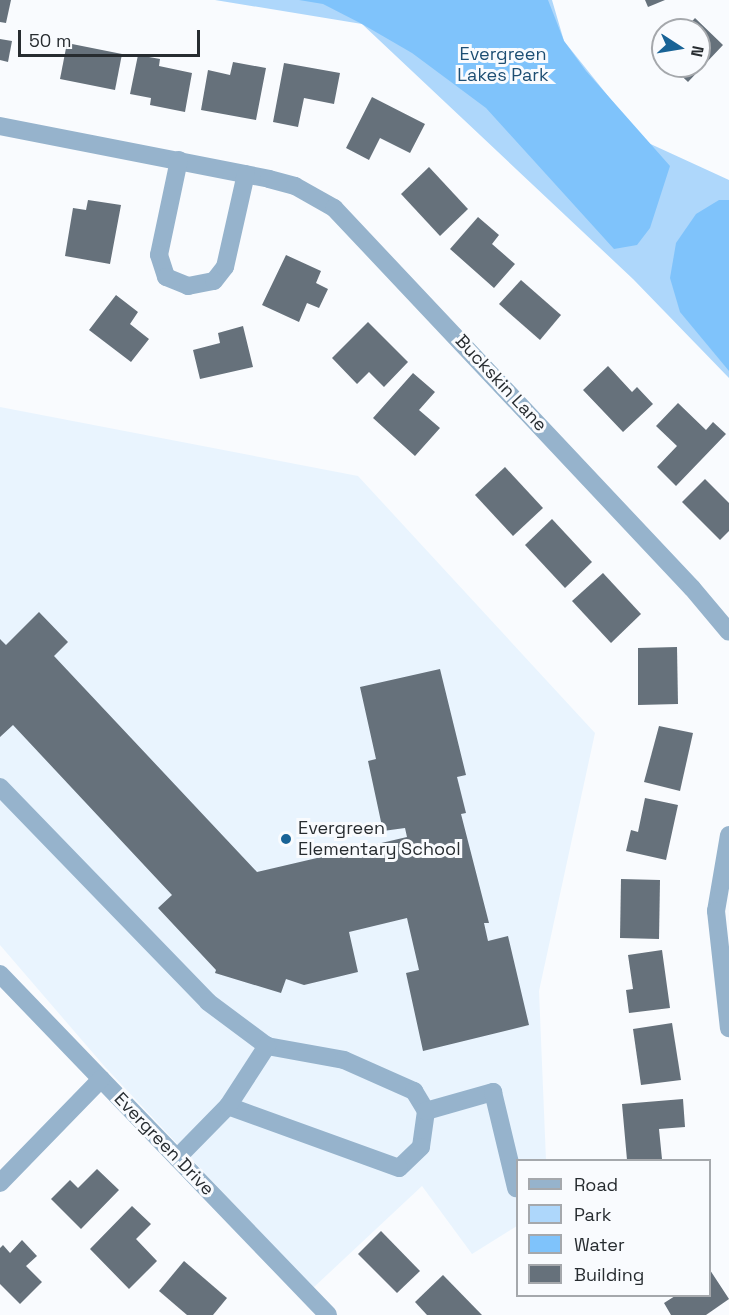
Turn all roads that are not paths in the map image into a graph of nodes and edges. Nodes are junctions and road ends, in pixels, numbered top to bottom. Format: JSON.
{"nodes":[{"id":1,"x":0,"y":126,"type":"edge"},
{"id":2,"x":179,"y":160,"type":"junction"},
{"id":3,"x":246,"y":174,"type":"junction"},
{"id":4,"x":729,"y":632,"type":"edge"},
{"id":5,"x":0,"y":788,"type":"edge"},
{"id":6,"x":729,"y":835,"type":"edge"},
{"id":7,"x":0,"y":974,"type":"edge"},
{"id":8,"x":729,"y":1028,"type":"edge"},
{"id":9,"x":267,"y":1046,"type":"junction"},
{"id":10,"x":101,"y":1079,"type":"junction"},
{"id":11,"x":228,"y":1106,"type":"junction"},
{"id":12,"x":426,"y":1111,"type":"junction"},
{"id":13,"x":177,"y":1158,"type":"junction"},
{"id":14,"x":0,"y":1183,"type":"edge"},
{"id":15,"x":516,"y":1188,"type":"edge"},
{"id":16,"x":328,"y":1315,"type":"edge"}],
"edges":[{"from":1,"to":2,"type":"street","name":"Buckskin Lane"},
{"from":2,"to":3,"type":"street","name":"Buckskin Lane"},
{"from":2,"to":3,"type":"street"},
{"from":3,"to":4,"type":"street","name":"Buckskin Lane"},
{"from":5,"to":9,"type":"street"},
{"from":6,"to":8,"type":"street"},
{"from":7,"to":10,"type":"street","name":"Evergreen Drive"},
{"from":9,"to":11,"type":"street"},
{"from":9,"to":12,"type":"street"},
{"from":10,"to":13,"type":"street","name":"Evergreen Drive"},
{"from":10,"to":14,"type":"street"},
{"from":11,"to":12,"type":"street"},
{"from":11,"to":13,"type":"street"},
{"from":12,"to":15,"type":"street"},
{"from":13,"to":16,"type":"street","name":"Evergreen Drive"}]}
